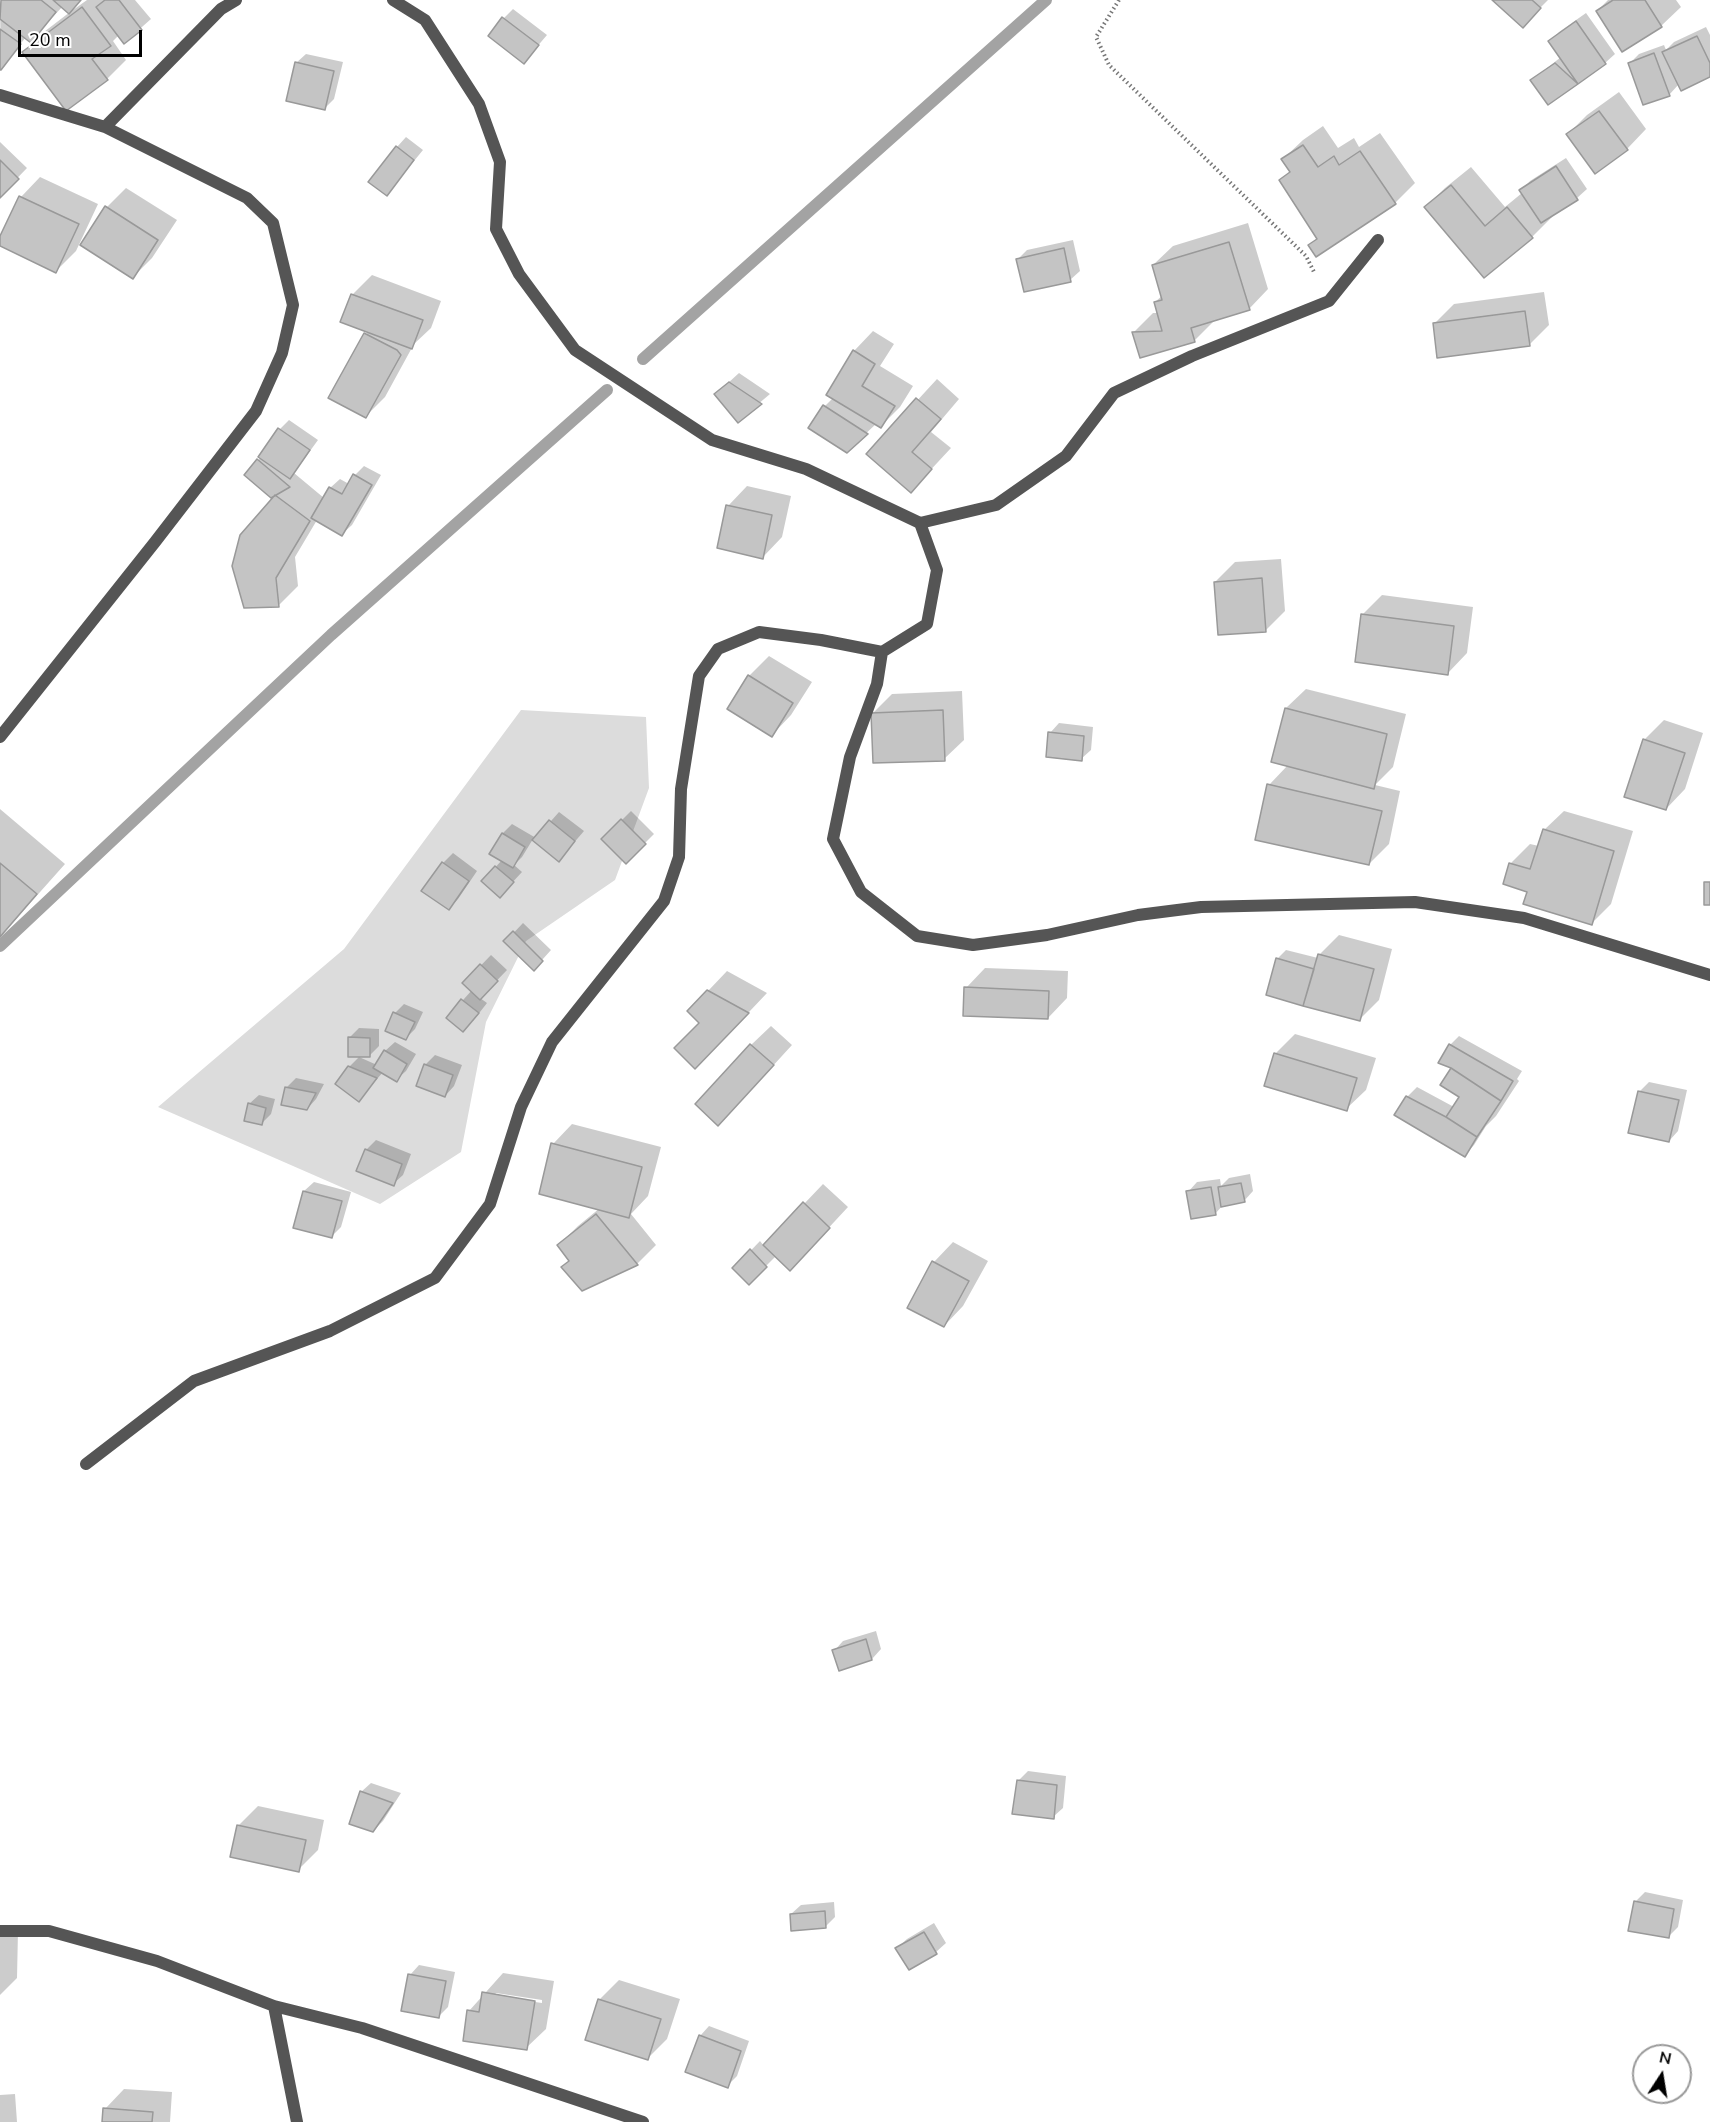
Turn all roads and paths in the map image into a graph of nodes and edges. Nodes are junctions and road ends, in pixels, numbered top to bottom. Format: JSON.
{"nodes":[{"id":1,"x":236,"y":0,"type":"edge"},
{"id":2,"x":393,"y":0,"type":"edge"},
{"id":3,"x":1119,"y":0,"type":"edge"},
{"id":4,"x":0,"y":95,"type":"edge"},
{"id":5,"x":105,"y":127,"type":"junction"},
{"id":6,"x":1378,"y":240,"type":"dead end"},
{"id":7,"x":1329,"y":301,"type":"junction"},
{"id":8,"x":920,"y":524,"type":"junction"},
{"id":9,"x":882,"y":652,"type":"junction"},
{"id":10,"x":0,"y":737,"type":"edge"},
{"id":11,"x":1710,"y":975,"type":"edge"},
{"id":12,"x":87,"y":1464,"type":"dead end"},
{"id":13,"x":0,"y":1931,"type":"edge"},
{"id":14,"x":274,"y":2006,"type":"junction"},
{"id":15,"x":297,"y":2122,"type":"edge"},
{"id":16,"x":643,"y":2122,"type":"edge"}],
"edges":[{"from":1,"to":5,"type":"street"},
{"from":2,"to":8,"type":"street"},
{"from":3,"to":7,"type":"path"},
{"from":4,"to":5,"type":"street"},
{"from":5,"to":10,"type":"street"},
{"from":6,"to":7,"type":"street"},
{"from":7,"to":8,"type":"street"},
{"from":8,"to":9,"type":"street"},
{"from":9,"to":11,"type":"street"},
{"from":9,"to":12,"type":"street"},
{"from":13,"to":14,"type":"street"},
{"from":14,"to":15,"type":"street"},
{"from":14,"to":16,"type":"street"}]}
